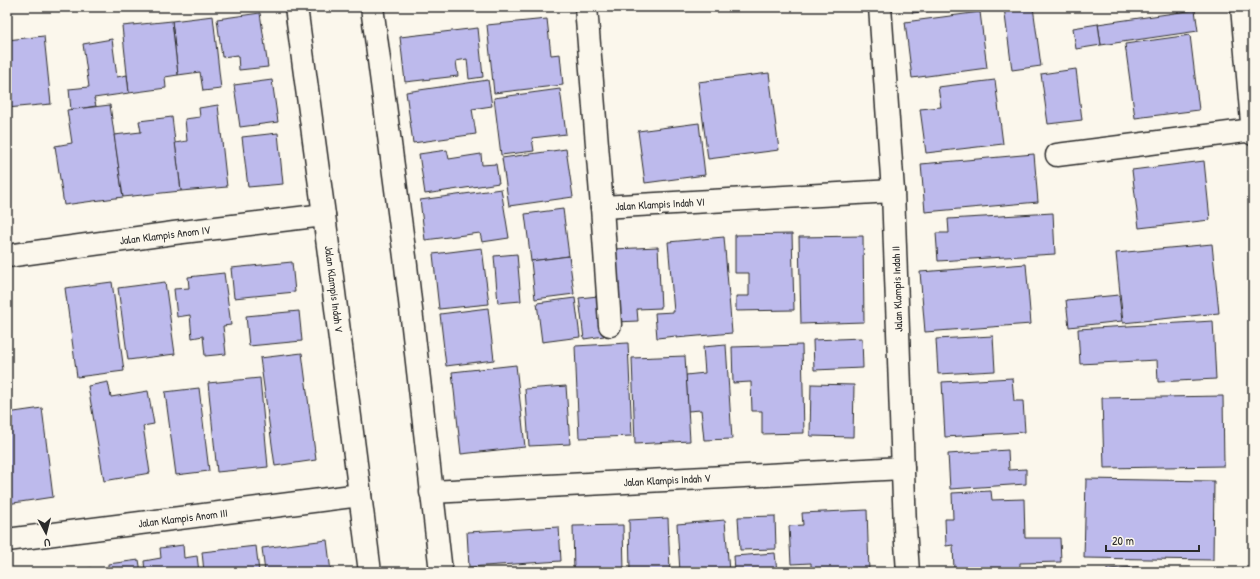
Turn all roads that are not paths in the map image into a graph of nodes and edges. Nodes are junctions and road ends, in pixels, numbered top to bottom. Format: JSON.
{"nodes":[{"id":1,"x":296,"y":7,"type":"edge"},
{"id":2,"x":375,"y":7,"type":"edge"},
{"id":3,"x":586,"y":7,"type":"edge"},
{"id":4,"x":880,"y":7,"type":"edge"},
{"id":5,"x":1242,"y":7,"type":"edge"},
{"id":6,"x":1253,"y":130,"type":"edge"},
{"id":7,"x":1253,"y":134,"type":"edge"},
{"id":8,"x":1057,"y":155,"type":"dead end"},
{"id":9,"x":893,"y":191,"type":"junction"},
{"id":10,"x":602,"y":207,"type":"junction"},
{"id":11,"x":324,"y":215,"type":"junction"},
{"id":12,"x":7,"y":256,"type":"edge"},
{"id":13,"x":610,"y":325,"type":"dead end"},
{"id":14,"x":903,"y":468,"type":"junction"},
{"id":15,"x":431,"y":492,"type":"junction"},
{"id":16,"x":360,"y":495,"type":"junction"},
{"id":17,"x":7,"y":540,"type":"edge"},
{"id":18,"x":370,"y":572,"type":"edge"},
{"id":19,"x":441,"y":572,"type":"edge"},
{"id":20,"x":908,"y":572,"type":"edge"}],
"edges":[{"from":1,"to":11,"type":"street","name":"Jalan Klampis Indah V"},
{"from":2,"to":15,"type":"street"},
{"from":3,"to":10,"type":"street","name":"Jalan Klampis Indah VI"},
{"from":4,"to":9,"type":"street","name":"Jalan Klampis Indah II"},
{"from":5,"to":6,"type":"street"},
{"from":6,"to":7,"type":"street"},
{"from":6,"to":8,"type":"street"},
{"from":9,"to":10,"type":"street","name":"Jalan Klampis Indah VI"},
{"from":9,"to":14,"type":"street","name":"Jalan Klampis Indah II"},
{"from":10,"to":13,"type":"street"},
{"from":11,"to":12,"type":"street","name":"Jalan Klampis Anom IV"},
{"from":11,"to":16,"type":"street","name":"Jalan Klampis Indah V"},
{"from":14,"to":15,"type":"street","name":"Jalan Klampis Indah V"},
{"from":14,"to":20,"type":"street","name":"Jalan Klampis Indah II"},
{"from":15,"to":19,"type":"street"},
{"from":16,"to":17,"type":"street","name":"Jalan Klampis Anom III"},
{"from":16,"to":18,"type":"street","name":"Jalan Klampis Indah V"}]}
